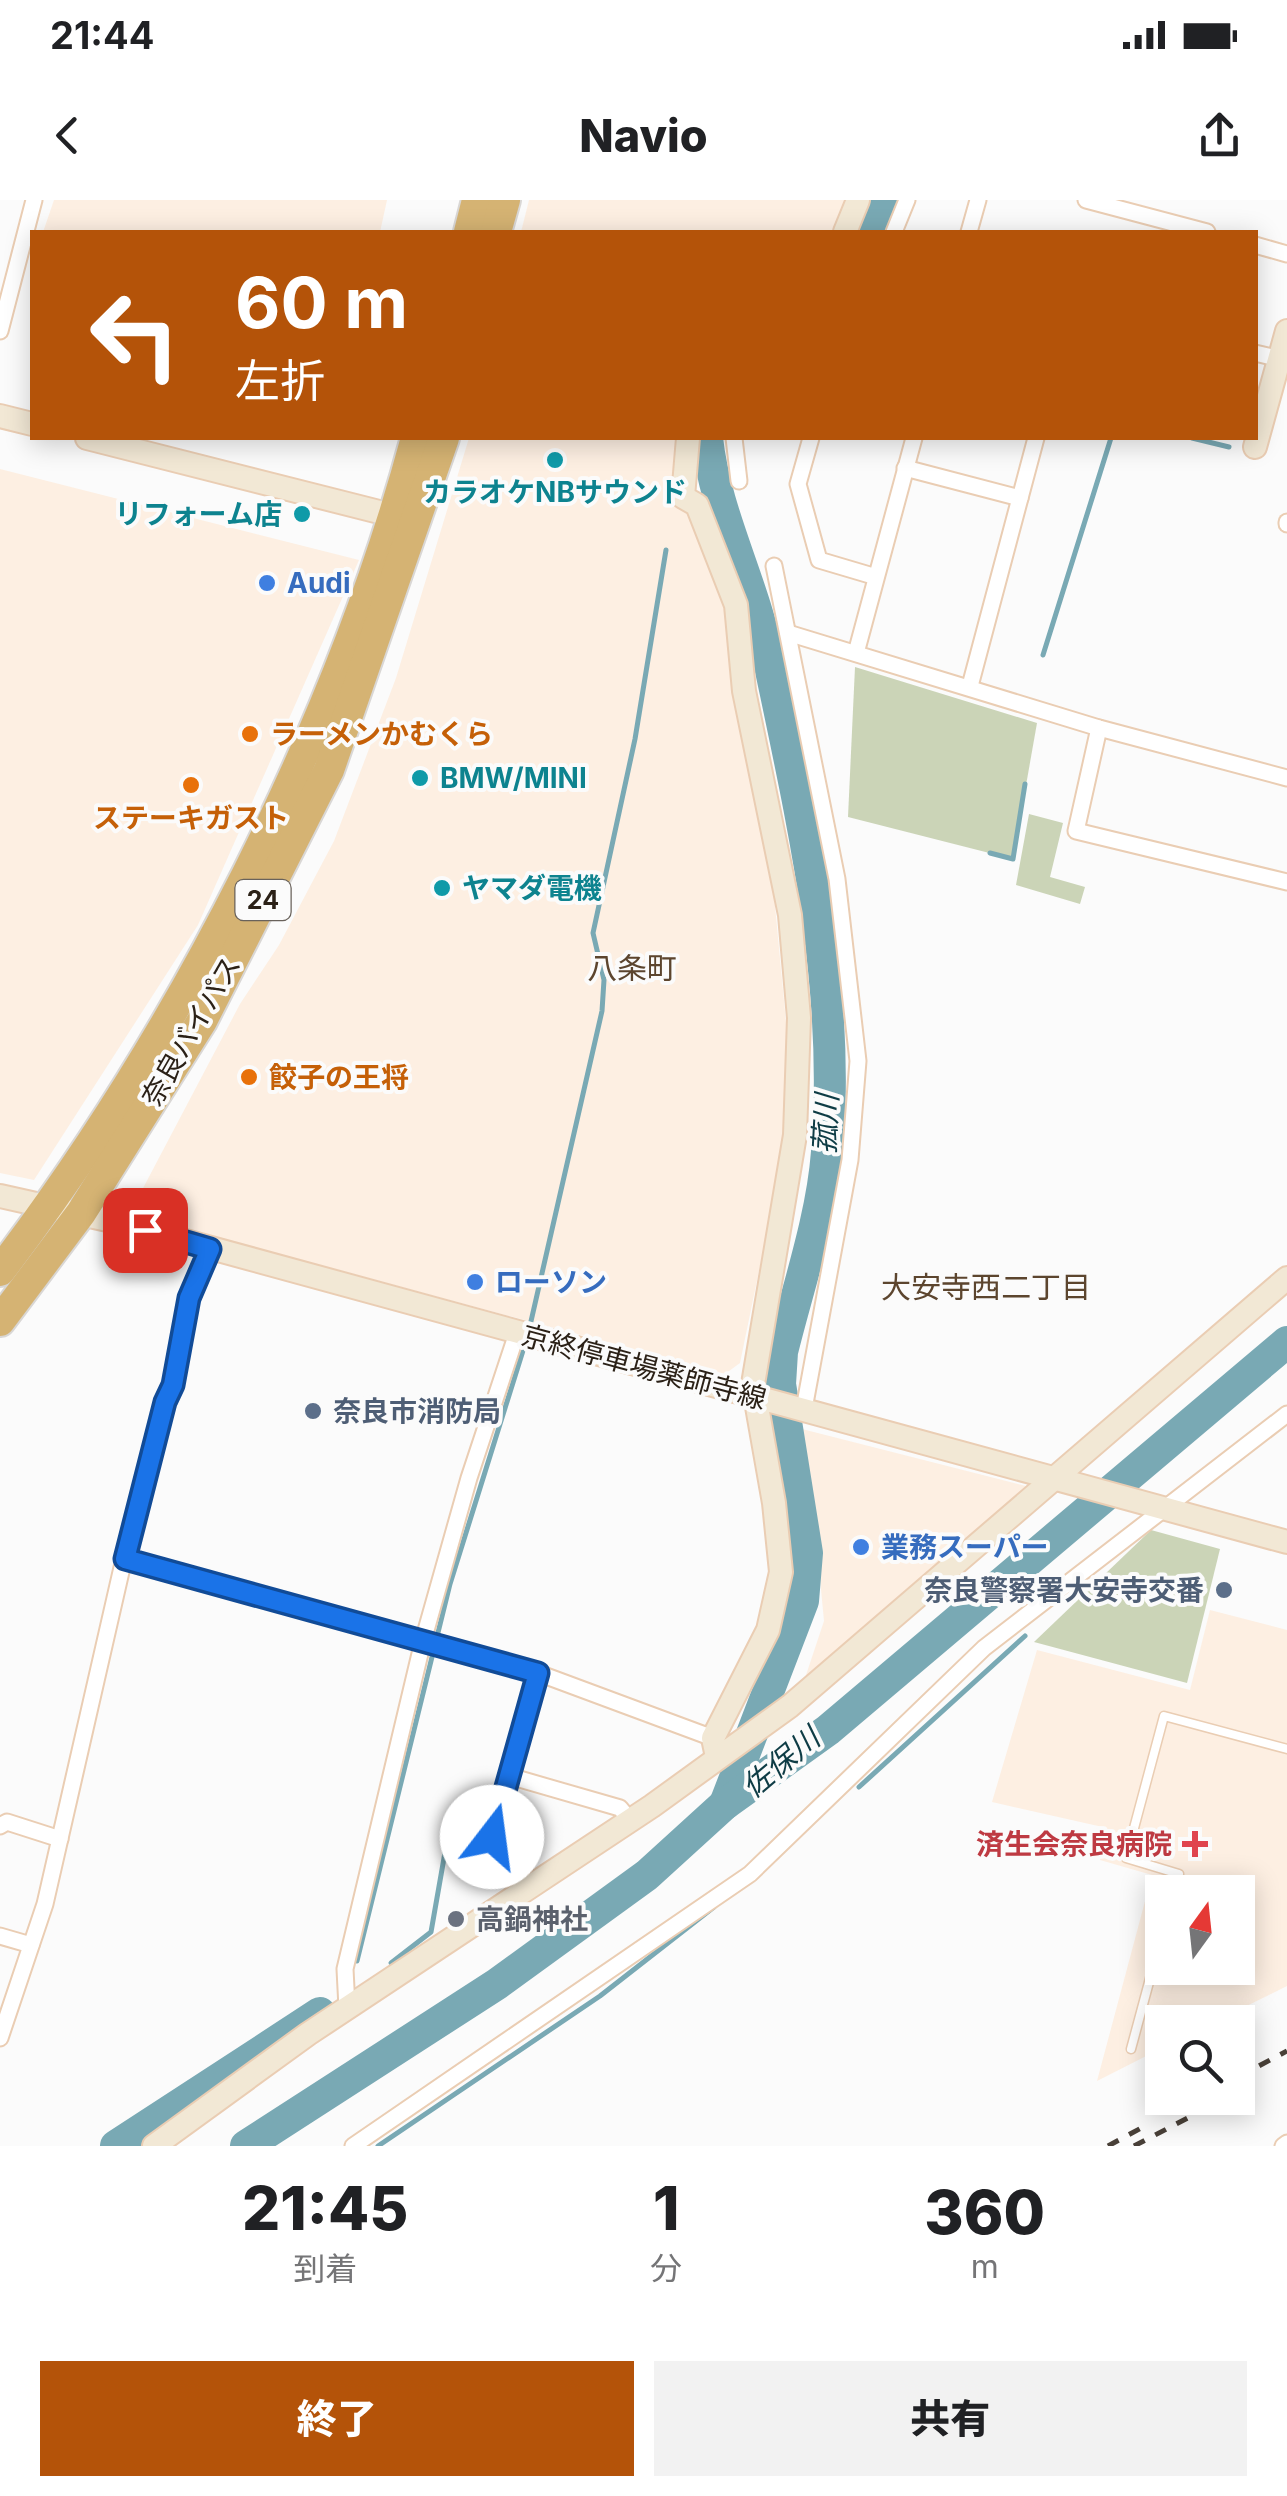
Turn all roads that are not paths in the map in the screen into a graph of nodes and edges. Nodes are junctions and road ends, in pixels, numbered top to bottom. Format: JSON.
{"nodes":[{"id":1,"x":34,"y":200,"type":"edge"},
{"id":2,"x":477,"y":200,"type":"edge"},
{"id":3,"x":504,"y":200,"type":"edge"},
{"id":4,"x":858,"y":200,"type":"edge"},
{"id":5,"x":907,"y":200,"type":"edge"},
{"id":6,"x":978,"y":200,"type":"edge"},
{"id":7,"x":1086,"y":200,"type":"edge"},
{"id":8,"x":470,"y":230,"type":"edge"},
{"id":9,"x":496,"y":230,"type":"edge"},
{"id":10,"x":847,"y":230,"type":"edge"},
{"id":11,"x":895,"y":230,"type":"edge"},
{"id":12,"x":970,"y":230,"type":"edge"},
{"id":13,"x":1199,"y":230,"type":"edge"},
{"id":14,"x":1258,"y":246,"type":"edge"},
{"id":15,"x":1287,"y":254,"type":"edge"},
{"id":16,"x":0,"y":331,"type":"edge"},
{"id":17,"x":1287,"y":331,"type":"edge"},
{"id":18,"x":1258,"y":354,"type":"edge"},
{"id":19,"x":1283,"y":360,"type":"edge"},
{"id":20,"x":0,"y":416,"type":"edge"},
{"id":21,"x":30,"y":424,"type":"edge"},
{"id":22,"x":1258,"y":438,"type":"edge"},
{"id":23,"x":94,"y":440,"type":"edge"},
{"id":24,"x":415,"y":440,"type":"edge"},
{"id":25,"x":443,"y":440,"type":"edge"},
{"id":26,"x":688,"y":440,"type":"edge"},
{"id":27,"x":734,"y":440,"type":"edge"},
{"id":28,"x":810,"y":440,"type":"edge"},
{"id":29,"x":913,"y":440,"type":"edge"},
{"id":30,"x":1035,"y":440,"type":"edge"},
{"id":31,"x":1257,"y":440,"type":"edge"},
{"id":32,"x":1255,"y":447,"type":"dead end"},
{"id":33,"x":906,"y":468,"type":"junction"},
{"id":34,"x":739,"y":481,"type":"dead end"},
{"id":35,"x":1020,"y":498,"type":"junction"},
{"id":36,"x":395,"y":516,"type":"junction"},
{"id":37,"x":774,"y":566,"type":"dead end"},
{"id":38,"x":873,"y":576,"type":"junction"},
{"id":39,"x":788,"y":633,"type":"junction"},
{"id":40,"x":856,"y":653,"type":"junction"},
{"id":41,"x":970,"y":686,"type":"junction"},
{"id":42,"x":1099,"y":728,"type":"junction"},
{"id":43,"x":1287,"y":778,"type":"edge"},
{"id":44,"x":1287,"y":882,"type":"edge"},
{"id":45,"x":0,"y":1196,"type":"edge"},
{"id":46,"x":47,"y":1206,"type":"junction"},
{"id":47,"x":81,"y":1213,"type":"junction"},
{"id":48,"x":210,"y":1249,"type":"junction"},
{"id":49,"x":0,"y":1271,"type":"edge"},
{"id":50,"x":1287,"y":1278,"type":"edge"},
{"id":51,"x":0,"y":1321,"type":"edge"},
{"id":52,"x":517,"y":1333,"type":"junction"},
{"id":53,"x":762,"y":1398,"type":"junction"},
{"id":54,"x":802,"y":1409,"type":"junction"},
{"id":55,"x":1287,"y":1414,"type":"edge"},
{"id":56,"x":1062,"y":1480,"type":"junction"},
{"id":57,"x":1158,"y":1508,"type":"junction"},
{"id":58,"x":1287,"y":1542,"type":"edge"},
{"id":59,"x":125,"y":1559,"type":"junction"},
{"id":60,"x":423,"y":1641,"type":"junction"},
{"id":61,"x":538,"y":1673,"type":"junction"},
{"id":62,"x":715,"y":1748,"type":"junction"},
{"id":63,"x":1287,"y":1749,"type":"edge"},
{"id":64,"x":509,"y":1776,"type":"junction"},
{"id":65,"x":630,"y":1820,"type":"junction"},
{"id":66,"x":0,"y":1826,"type":"edge"},
{"id":67,"x":60,"y":1839,"type":"junction"},
{"id":68,"x":484,"y":1868,"type":"dead end"},
{"id":69,"x":1179,"y":1875,"type":"edge"},
{"id":70,"x":0,"y":1936,"type":"edge"},
{"id":71,"x":31,"y":1945,"type":"junction"},
{"id":72,"x":1148,"y":1985,"type":"edge"},
{"id":73,"x":347,"y":2008,"type":"junction"},
{"id":74,"x":0,"y":2038,"type":"edge"},
{"id":75,"x":1130,"y":2049,"type":"dead end"},
{"id":76,"x":154,"y":2146,"type":"edge"},
{"id":77,"x":352,"y":2146,"type":"edge"}],
"edges":[{"from":1,"to":16,"type":"street"},
{"from":2,"to":8,"type":"highway"},
{"from":3,"to":9,"type":"highway"},
{"from":4,"to":10,"type":"street"},
{"from":5,"to":11,"type":"street"},
{"from":6,"to":12,"type":"street"},
{"from":7,"to":13,"type":"street"},
{"from":14,"to":15,"type":"street"},
{"from":17,"to":19,"type":"street"},
{"from":18,"to":19,"type":"street"},
{"from":19,"to":22,"type":"street"},
{"from":20,"to":21,"type":"street"},
{"from":23,"to":36,"type":"street"},
{"from":24,"to":36,"type":"highway","name":"奈良バイパス","number":"24"},
{"from":25,"to":47,"type":"highway","name":"奈良バイパス","number":"24"},
{"from":26,"to":53,"type":"street"},
{"from":27,"to":34,"type":"street"},
{"from":28,"to":38,"type":"street"},
{"from":29,"to":33,"type":"street"},
{"from":30,"to":35,"type":"street"},
{"from":31,"to":32,"type":"street"},
{"from":33,"to":35,"type":"street"},
{"from":33,"to":38,"type":"street"},
{"from":35,"to":41,"type":"street"},
{"from":36,"to":46,"type":"highway","name":"奈良バイパス","number":"24"},
{"from":37,"to":39,"type":"street"},
{"from":38,"to":40,"type":"street"},
{"from":39,"to":40,"type":"street"},
{"from":39,"to":54,"type":"street"},
{"from":40,"to":41,"type":"street"},
{"from":41,"to":42,"type":"street"},
{"from":42,"to":43,"type":"street"},
{"from":42,"to":44,"type":"street"},
{"from":45,"to":46,"type":"street","name":"京終停車場薬師寺線"},
{"from":46,"to":47,"type":"street","name":"京終停車場薬師寺線"},
{"from":46,"to":49,"type":"highway","name":"奈良バイパス","number":"24"},
{"from":47,"to":48,"type":"street","name":"京終停車場薬師寺線"},
{"from":47,"to":51,"type":"highway","name":"奈良バイパス","number":"24"},
{"from":48,"to":52,"type":"street","name":"京終停車場薬師寺線"},
{"from":48,"to":59,"type":"street"},
{"from":50,"to":56,"type":"street"},
{"from":52,"to":53,"type":"street","name":"京終停車場薬師寺線"},
{"from":52,"to":60,"type":"street"},
{"from":53,"to":54,"type":"street","name":"京終停車場薬師寺線"},
{"from":53,"to":62,"type":"street"},
{"from":54,"to":56,"type":"street","name":"京終停車場薬師寺線"},
{"from":55,"to":57,"type":"street"},
{"from":56,"to":57,"type":"street","name":"京終停車場薬師寺線"},
{"from":56,"to":62,"type":"street"},
{"from":57,"to":58,"type":"street","name":"京終停車場薬師寺線"},
{"from":57,"to":77,"type":"street"},
{"from":59,"to":60,"type":"street"},
{"from":59,"to":67,"type":"street"},
{"from":60,"to":61,"type":"street"},
{"from":60,"to":73,"type":"street"},
{"from":61,"to":62,"type":"street"},
{"from":61,"to":64,"type":"street"},
{"from":62,"to":65,"type":"street"},
{"from":63,"to":69,"type":"lane"},
{"from":64,"to":65,"type":"street"},
{"from":64,"to":68,"type":"lane"},
{"from":65,"to":73,"type":"street"},
{"from":66,"to":67,"type":"street"},
{"from":67,"to":71,"type":"street"},
{"from":70,"to":71,"type":"street"},
{"from":71,"to":74,"type":"street"},
{"from":72,"to":75,"type":"lane"},
{"from":73,"to":76,"type":"street"}]}
